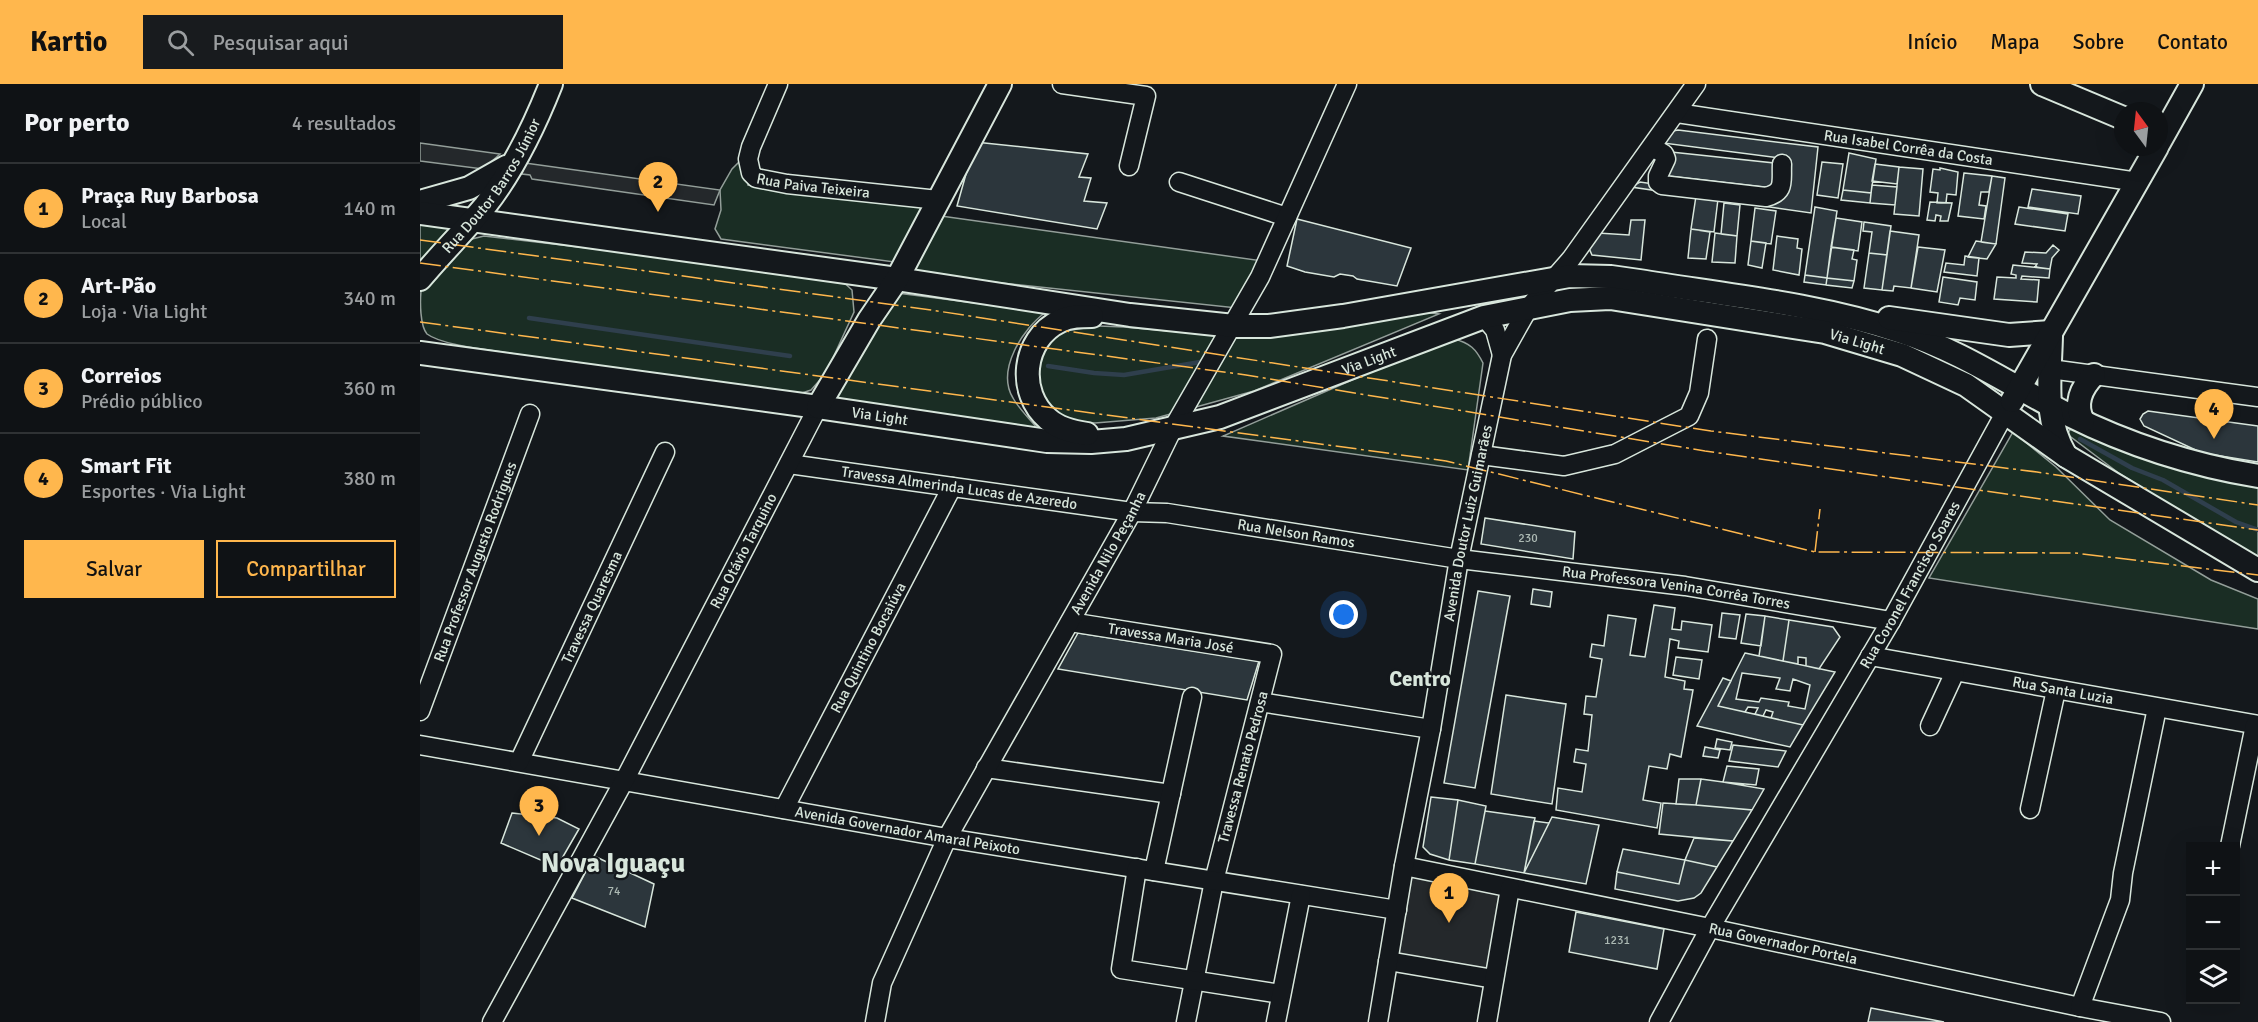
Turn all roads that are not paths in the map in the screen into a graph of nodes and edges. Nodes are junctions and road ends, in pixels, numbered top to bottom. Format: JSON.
{"nodes":[{"id":1,"x":551,"y":84,"type":"edge"},
{"id":2,"x":778,"y":84,"type":"edge"},
{"id":3,"x":1000,"y":84,"type":"edge"},
{"id":4,"x":1062,"y":84,"type":"edge"},
{"id":5,"x":1347,"y":84,"type":"edge"},
{"id":6,"x":1696,"y":84,"type":"edge"},
{"id":7,"x":2042,"y":84,"type":"edge"},
{"id":8,"x":2193,"y":84,"type":"edge"},
{"id":9,"x":1677,"y":113,"type":"junction"},
{"id":10,"x":2114,"y":114,"type":"edge"},
{"id":11,"x":2168,"y":126,"type":"edge"},
{"id":12,"x":1652,"y":147,"type":"junction"},
{"id":13,"x":2151,"y":156,"type":"edge"},
{"id":14,"x":517,"y":158,"type":"junction"},
{"id":15,"x":1782,"y":164,"type":"dead end"},
{"id":16,"x":1129,"y":165,"type":"dead end"},
{"id":17,"x":1179,"y":182,"type":"dead end"},
{"id":18,"x":2138,"y":182,"type":"junction"},
{"id":19,"x":938,"y":200,"type":"junction"},
{"id":20,"x":420,"y":202,"type":"edge"},
{"id":21,"x":420,"y":213,"type":"edge"},
{"id":22,"x":1287,"y":217,"type":"junction"},
{"id":23,"x":474,"y":226,"type":"junction"},
{"id":24,"x":842,"y":271,"type":"junction"},
{"id":25,"x":420,"y":279,"type":"edge"},
{"id":26,"x":897,"y":279,"type":"junction"},
{"id":27,"x":1555,"y":279,"type":"junction"},
{"id":28,"x":1423,"y":301,"type":"junction"},
{"id":29,"x":1529,"y":307,"type":"junction"},
{"id":30,"x":1817,"y":310,"type":"junction"},
{"id":31,"x":1130,"y":315,"type":"junction"},
{"id":32,"x":1484,"y":317,"type":"junction"},
{"id":33,"x":869,"y":320,"type":"junction"},
{"id":34,"x":1234,"y":326,"type":"junction"},
{"id":35,"x":2051,"y":332,"type":"junction"},
{"id":36,"x":1707,"y":339,"type":"dead end"},
{"id":37,"x":422,"y":352,"type":"edge"},
{"id":38,"x":1502,"y":355,"type":"junction"},
{"id":39,"x":2050,"y":369,"type":"junction"},
{"id":40,"x":2094,"y":375,"type":"junction"},
{"id":41,"x":2019,"y":388,"type":"junction"},
{"id":42,"x":2258,"y":397,"type":"edge"},
{"id":43,"x":2049,"y":405,"type":"junction"},
{"id":44,"x":818,"y":407,"type":"junction"},
{"id":45,"x":2005,"y":413,"type":"junction"},
{"id":46,"x":530,"y":414,"type":"dead end"},
{"id":47,"x":2083,"y":421,"type":"junction"},
{"id":48,"x":1173,"y":429,"type":"junction"},
{"id":49,"x":1126,"y":439,"type":"junction"},
{"id":50,"x":666,"y":452,"type":"dead end"},
{"id":51,"x":1481,"y":455,"type":"junction"},
{"id":52,"x":2066,"y":456,"type":"junction"},
{"id":53,"x":789,"y":464,"type":"junction"},
{"id":54,"x":2258,"y":476,"type":"edge"},
{"id":55,"x":952,"y":487,"type":"junction"},
{"id":56,"x":1131,"y":512,"type":"junction"},
{"id":57,"x":1459,"y":559,"type":"junction"},
{"id":58,"x":2258,"y":570,"type":"edge"},
{"id":59,"x":1891,"y":621,"type":"junction"},
{"id":60,"x":1070,"y":622,"type":"junction"},
{"id":61,"x":1272,"y":654,"type":"joint"},
{"id":62,"x":1870,"y":656,"type":"junction"},
{"id":63,"x":1955,"y":672,"type":"junction"},
{"id":64,"x":2056,"y":690,"type":"junction"},
{"id":65,"x":1192,"y":697,"type":"dead end"},
{"id":66,"x":1260,"y":702,"type":"junction"},
{"id":67,"x":2157,"y":708,"type":"junction"},
{"id":68,"x":420,"y":711,"type":"edge"},
{"id":69,"x":2256,"y":725,"type":"edge"},
{"id":70,"x":1930,"y":726,"type":"dead end"},
{"id":71,"x":1431,"y":729,"type":"junction"},
{"id":72,"x":420,"y":745,"type":"edge"},
{"id":73,"x":519,"y":762,"type":"junction"},
{"id":74,"x":986,"y":768,"type":"junction"},
{"id":75,"x":624,"y":781,"type":"junction"},
{"id":76,"x":1171,"y":794,"type":"junction"},
{"id":77,"x":784,"y":809,"type":"junction"},
{"id":78,"x":2030,"y":809,"type":"dead end"},
{"id":79,"x":947,"y":838,"type":"junction"},
{"id":80,"x":2231,"y":842,"type":"edge"},
{"id":81,"x":1404,"y":867,"type":"junction"},
{"id":82,"x":1146,"y":870,"type":"junction"},
{"id":83,"x":1214,"y":881,"type":"junction"},
{"id":84,"x":1510,"y":888,"type":"junction"},
{"id":85,"x":1301,"y":895,"type":"junction"},
{"id":86,"x":1397,"y":910,"type":"junction"},
{"id":87,"x":1710,"y":928,"type":"junction"},
{"id":88,"x":1388,"y":961,"type":"junction"},
{"id":89,"x":1494,"y":980,"type":"junction"},
{"id":90,"x":1194,"y":981,"type":"junction"},
{"id":91,"x":1281,"y":994,"type":"junction"},
{"id":92,"x":2080,"y":1007,"type":"junction"},
{"id":93,"x":492,"y":1022,"type":"edge"},
{"id":94,"x":875,"y":1022,"type":"edge"},
{"id":95,"x":1186,"y":1022,"type":"edge"},
{"id":96,"x":1276,"y":1022,"type":"edge"},
{"id":97,"x":1378,"y":1022,"type":"edge"},
{"id":98,"x":1486,"y":1022,"type":"edge"},
{"id":99,"x":1659,"y":1022,"type":"edge"},
{"id":100,"x":2161,"y":1022,"type":"edge"}],
"edges":[{"from":1,"to":14,"type":"main road","name":"Rua Doutor Barros Júnior"},
{"from":2,"to":19,"type":"street","name":"Rua Paiva Teixeira"},
{"from":3,"to":19,"type":"main road","name":"Rua Otávio Tarquino"},
{"from":4,"to":16,"type":"street"},
{"from":5,"to":22,"type":"street","name":"Avenida Nilo Peçanha"},
{"from":6,"to":9,"type":"street","name":"Avenida Doutor Luiz Guimarães"},
{"from":7,"to":10,"type":"main road"},
{"from":8,"to":11,"type":"main road","name":"Rua Coronel Francisco Soares"},
{"from":9,"to":12,"type":"street","name":"Avenida Doutor Luiz Guimarães"},
{"from":9,"to":18,"type":"street","name":"Rua Isabel Corrêa da Costa"},
{"from":12,"to":15,"type":"street"},
{"from":12,"to":27,"type":"street","name":"Avenida Doutor Luiz Guimarães"},
{"from":13,"to":18,"type":"main road","name":"Rua Coronel Francisco Soares"},
{"from":14,"to":20,"type":"main road"},
{"from":14,"to":23,"type":"main road","name":"Rua Doutor Barros Júnior"},
{"from":17,"to":22,"type":"street"},
{"from":18,"to":35,"type":"main road","name":"Rua Coronel Francisco Soares"},
{"from":19,"to":26,"type":"main road","name":"Rua Otávio Tarquino"},
{"from":21,"to":23,"type":"main road","name":"Via Light"},
{"from":22,"to":34,"type":"street","name":"Avenida Nilo Peçanha"},
{"from":23,"to":24,"type":"main road","name":"Via Light"},
{"from":23,"to":25,"type":"main road","name":"Rua Doutor Barros Júnior"},
{"from":24,"to":26,"type":"main road","name":"Via Light"},
{"from":24,"to":33,"type":"main road"},
{"from":26,"to":31,"type":"main road","name":"Via Light"},
{"from":26,"to":33,"type":"main road","name":"Rua Otávio Tarquino"},
{"from":27,"to":28,"type":"main road","name":"Via Light"},
{"from":27,"to":29,"type":"street","name":"Avenida Doutor Luiz Guimarães"},
{"from":27,"to":30,"type":"main road","name":"Via Light"},
{"from":28,"to":32,"type":"main road"},
{"from":28,"to":34,"type":"main road","name":"Via Light"},
{"from":29,"to":32,"type":"main road","name":"Via Light"},
{"from":29,"to":38,"type":"street","name":"Avenida Doutor Luiz Guimarães"},
{"from":29,"to":45,"type":"main road","name":"Via Light"},
{"from":30,"to":35,"type":"main road"},
{"from":30,"to":41,"type":"main road","name":"Via Light"},
{"from":31,"to":34,"type":"main road","name":"Via Light"},
{"from":31,"to":49,"type":"main road"},
{"from":32,"to":38,"type":"street"},
{"from":32,"to":48,"type":"main road","name":"Via Light"},
{"from":33,"to":44,"type":"main road","name":"Rua Otávio Tarquino"},
{"from":34,"to":48,"type":"street","name":"Avenida Nilo Peçanha"},
{"from":35,"to":39,"type":"main road"},
{"from":35,"to":41,"type":"main road","name":"Rua Coronel Francisco Soares"},
{"from":36,"to":51,"type":"street"},
{"from":37,"to":44,"type":"main road","name":"Via Light"},
{"from":38,"to":51,"type":"street","name":"Avenida Doutor Luiz Guimarães"},
{"from":39,"to":40,"type":"street"},
{"from":39,"to":43,"type":"main road"},
{"from":40,"to":42,"type":"street"},
{"from":40,"to":47,"type":"main road"},
{"from":41,"to":43,"type":"main road","name":"Via Light"},
{"from":41,"to":45,"type":"main road","name":"Rua Coronel Francisco Soares"},
{"from":43,"to":47,"type":"main road","name":"Via Light"},
{"from":43,"to":52,"type":"main road"},
{"from":44,"to":49,"type":"main road","name":"Via Light"},
{"from":44,"to":53,"type":"street","name":"Rua Otávio Tarquino"},
{"from":45,"to":52,"type":"main road","name":"Via Light"},
{"from":45,"to":59,"type":"street","name":"Rua Coronel Francisco Soares"},
{"from":46,"to":68,"type":"street","name":"Rua Professor Augusto Rodrigues"},
{"from":47,"to":54,"type":"main road","name":"Via Light"},
{"from":48,"to":49,"type":"main road","name":"Via Light"},
{"from":48,"to":56,"type":"street","name":"Avenida Nilo Peçanha"},
{"from":50,"to":73,"type":"street","name":"Travessa Quaresma"},
{"from":51,"to":57,"type":"street","name":"Avenida Doutor Luiz Guimarães"},
{"from":52,"to":58,"type":"main road","name":"Via Light"},
{"from":53,"to":55,"type":"street","name":"Travessa Almerinda Lucas de Azeredo"},
{"from":53,"to":75,"type":"street","name":"Rua Otávio Tarquino"},
{"from":55,"to":56,"type":"street","name":"Travessa Almerinda Lucas de Azeredo"},
{"from":55,"to":77,"type":"street","name":"Rua Quintino Bocaiúva"},
{"from":56,"to":57,"type":"street","name":"Rua Nelson Ramos"},
{"from":56,"to":60,"type":"street","name":"Avenida Nilo Peçanha"},
{"from":57,"to":59,"type":"street","name":"Rua Professora Venina Corrêa Torres"},
{"from":57,"to":71,"type":"street","name":"Avenida Doutor Luiz Guimarães"},
{"from":59,"to":62,"type":"street","name":"Rua Coronel Francisco Soares"},
{"from":60,"to":61,"type":"street","name":"Travessa Maria José"},
{"from":60,"to":74,"type":"street","name":"Avenida Nilo Peçanha"},
{"from":61,"to":66,"type":"street","name":"Travessa Renato Pedrosa"},
{"from":62,"to":63,"type":"street","name":"Rua Santa Luzia"},
{"from":62,"to":87,"type":"street","name":"Rua Coronel Francisco Soares"},
{"from":63,"to":64,"type":"street","name":"Rua Santa Luzia"},
{"from":63,"to":70,"type":"street"},
{"from":64,"to":67,"type":"street","name":"Rua Santa Luzia"},
{"from":64,"to":78,"type":"street"},
{"from":65,"to":76,"type":"street"},
{"from":66,"to":71,"type":"street"},
{"from":66,"to":83,"type":"street","name":"Travessa Renato Pedrosa"},
{"from":67,"to":69,"type":"street","name":"Rua Santa Luzia"},
{"from":67,"to":92,"type":"street"},
{"from":69,"to":80,"type":"street"},
{"from":71,"to":81,"type":"street","name":"Avenida Doutor Luiz Guimarães"},
{"from":72,"to":73,"type":"street","name":"Avenida Governador Amaral Peixoto"},
{"from":73,"to":75,"type":"street","name":"Avenida Governador Amaral Peixoto"},
{"from":74,"to":76,"type":"street"},
{"from":74,"to":79,"type":"street","name":"Avenida Nilo Peçanha"},
{"from":75,"to":77,"type":"street","name":"Avenida Governador Amaral Peixoto"},
{"from":75,"to":93,"type":"street","name":"Rua Otávio Tarquino"},
{"from":76,"to":82,"type":"street"},
{"from":77,"to":79,"type":"street","name":"Avenida Governador Amaral Peixoto"},
{"from":79,"to":82,"type":"street","name":"Avenida Governador Amaral Peixoto"},
{"from":79,"to":94,"type":"street","name":"Avenida Nilo Peçanha"},
{"from":81,"to":84,"type":"street","name":"Rua Governador Portela"},
{"from":81,"to":86,"type":"street","name":"Avenida Doutor Luiz Guimarães"},
{"from":82,"to":83,"type":"street","name":"Avenida Governador Amaral Peixoto"},
{"from":82,"to":90,"type":"street"},
{"from":83,"to":85,"type":"street","name":"Avenida Governador Amaral Peixoto"},
{"from":83,"to":90,"type":"street","name":"Travessa Renato Pedrosa"},
{"from":84,"to":87,"type":"street","name":"Rua Governador Portela"},
{"from":84,"to":89,"type":"street"},
{"from":85,"to":86,"type":"street","name":"Avenida Governador Amaral Peixoto"},
{"from":85,"to":91,"type":"street"},
{"from":86,"to":88,"type":"street","name":"Avenida Doutor Luiz Guimarães"},
{"from":87,"to":92,"type":"street","name":"Rua Governador Portela"},
{"from":87,"to":99,"type":"street","name":"Rua Coronel Francisco Soares"},
{"from":88,"to":89,"type":"street"},
{"from":88,"to":97,"type":"street","name":"Avenida Doutor Luiz Guimarães"},
{"from":89,"to":98,"type":"street"},
{"from":90,"to":91,"type":"street"},
{"from":90,"to":95,"type":"street","name":"Travessa Renato Pedrosa"},
{"from":91,"to":96,"type":"street"},
{"from":92,"to":100,"type":"street","name":"Rua Governador Portela"}]}
